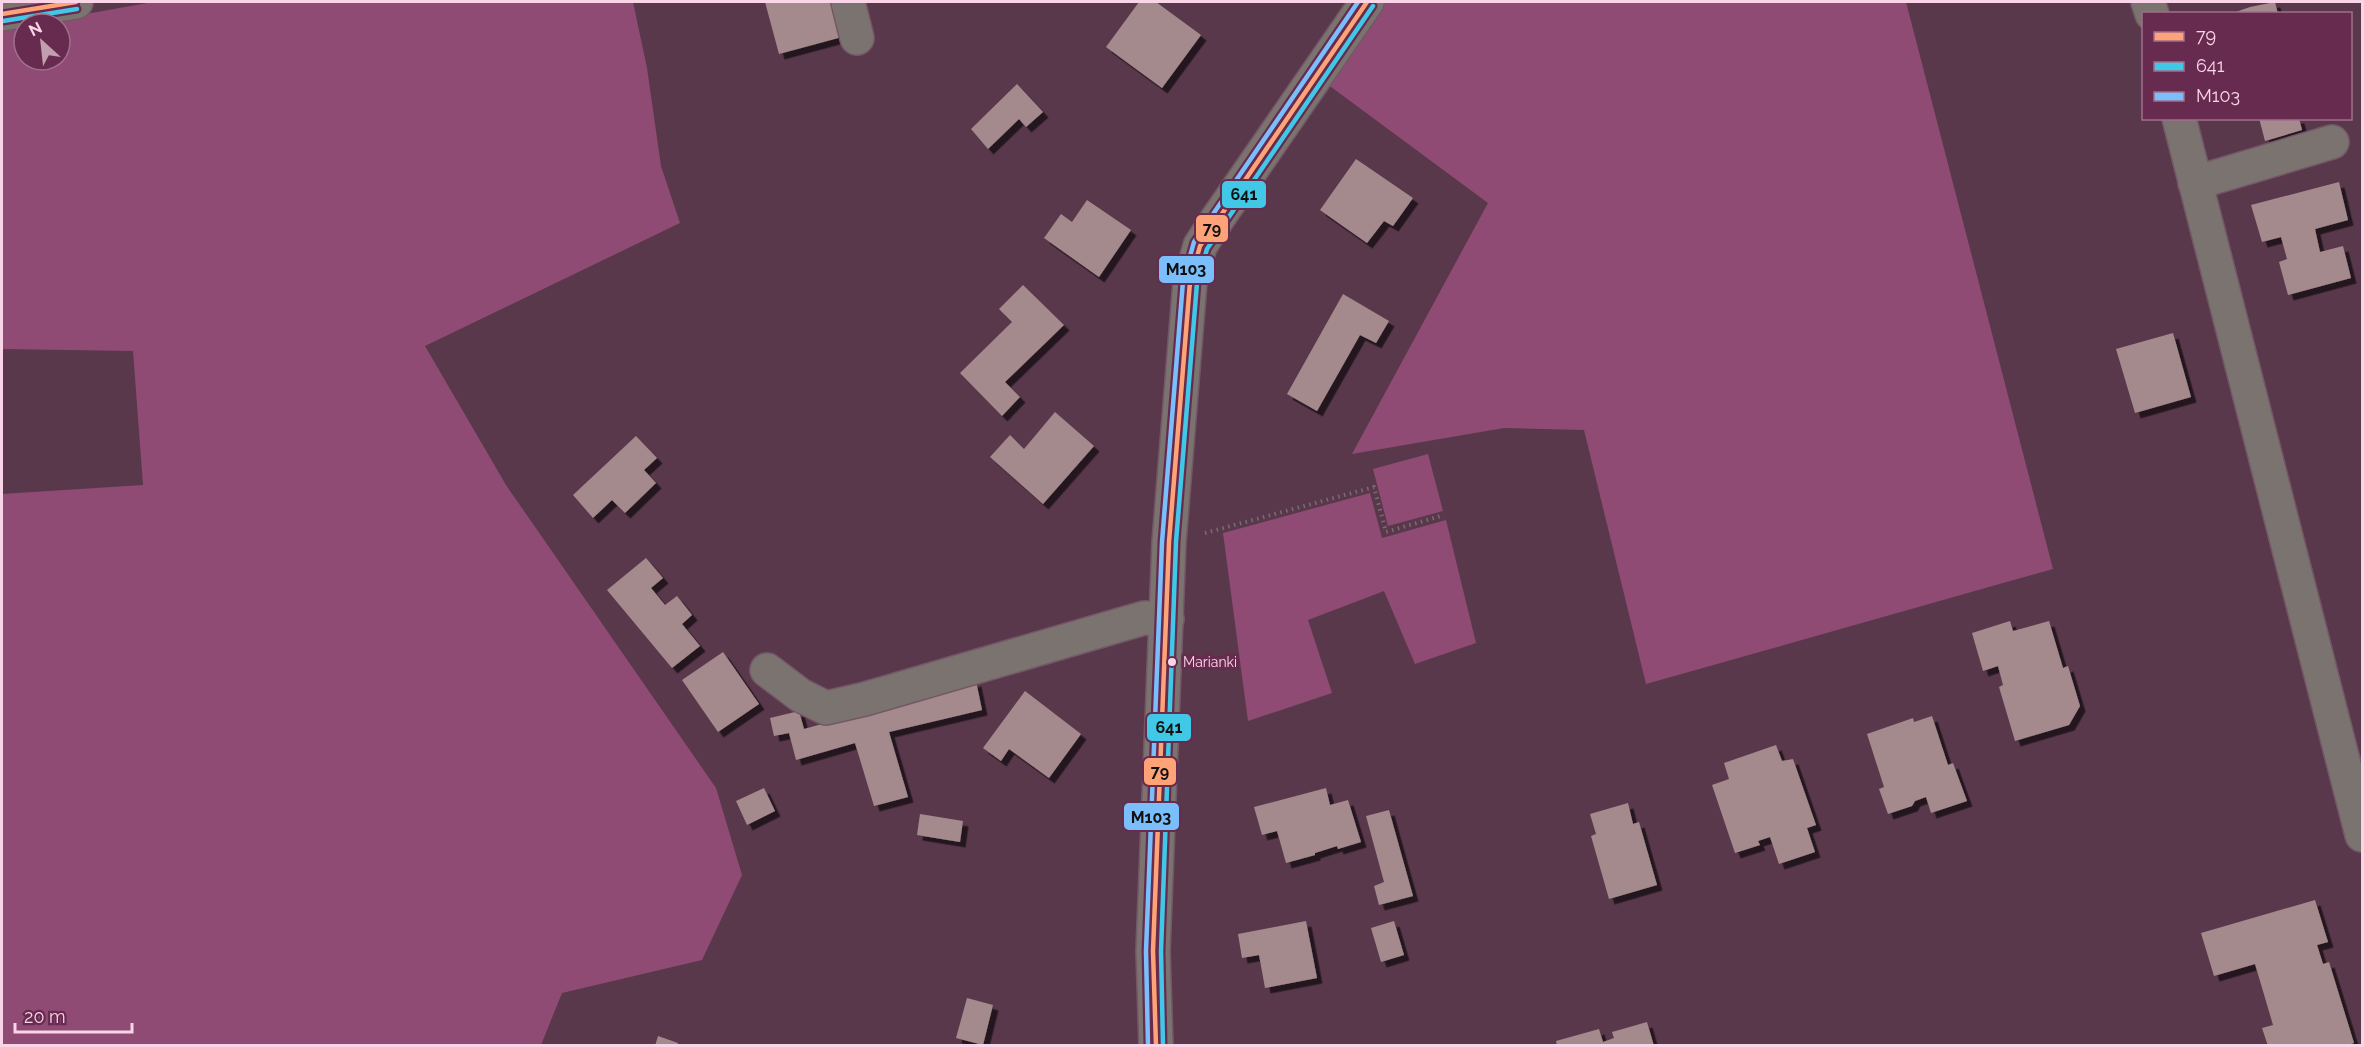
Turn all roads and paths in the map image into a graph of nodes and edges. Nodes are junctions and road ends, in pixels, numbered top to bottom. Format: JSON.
{"nodes":[{"id":1,"x":76,"y":2,"type":"edge"},
{"id":2,"x":848,"y":2,"type":"edge"},
{"id":3,"x":1367,"y":2,"type":"edge"},
{"id":4,"x":43,"y":5,"type":"edge"},
{"id":5,"x":2,"y":14,"type":"edge"},
{"id":6,"x":857,"y":38,"type":"dead end"},
{"id":7,"x":2179,"y":120,"type":"edge"},
{"id":8,"x":2332,"y":142,"type":"dead end"},
{"id":9,"x":2195,"y":183,"type":"junction"},
{"id":10,"x":1444,"y":515,"type":"dead end"},
{"id":11,"x":1200,"y":535,"type":"dead end"},
{"id":12,"x":1167,"y":619,"type":"junction"},
{"id":13,"x":767,"y":670,"type":"dead end"},
{"id":14,"x":2362,"y":835,"type":"edge"},
{"id":15,"x":1156,"y":1046,"type":"edge"}],
"edges":[{"from":1,"to":4,"type":"street"},
{"from":2,"to":6,"type":"street"},
{"from":3,"to":12,"type":"street"},
{"from":4,"to":5,"type":"street"},
{"from":7,"to":9,"type":"street"},
{"from":8,"to":9,"type":"street"},
{"from":9,"to":14,"type":"street"},
{"from":10,"to":11,"type":"path"},
{"from":12,"to":13,"type":"street"},
{"from":12,"to":15,"type":"street"}]}
